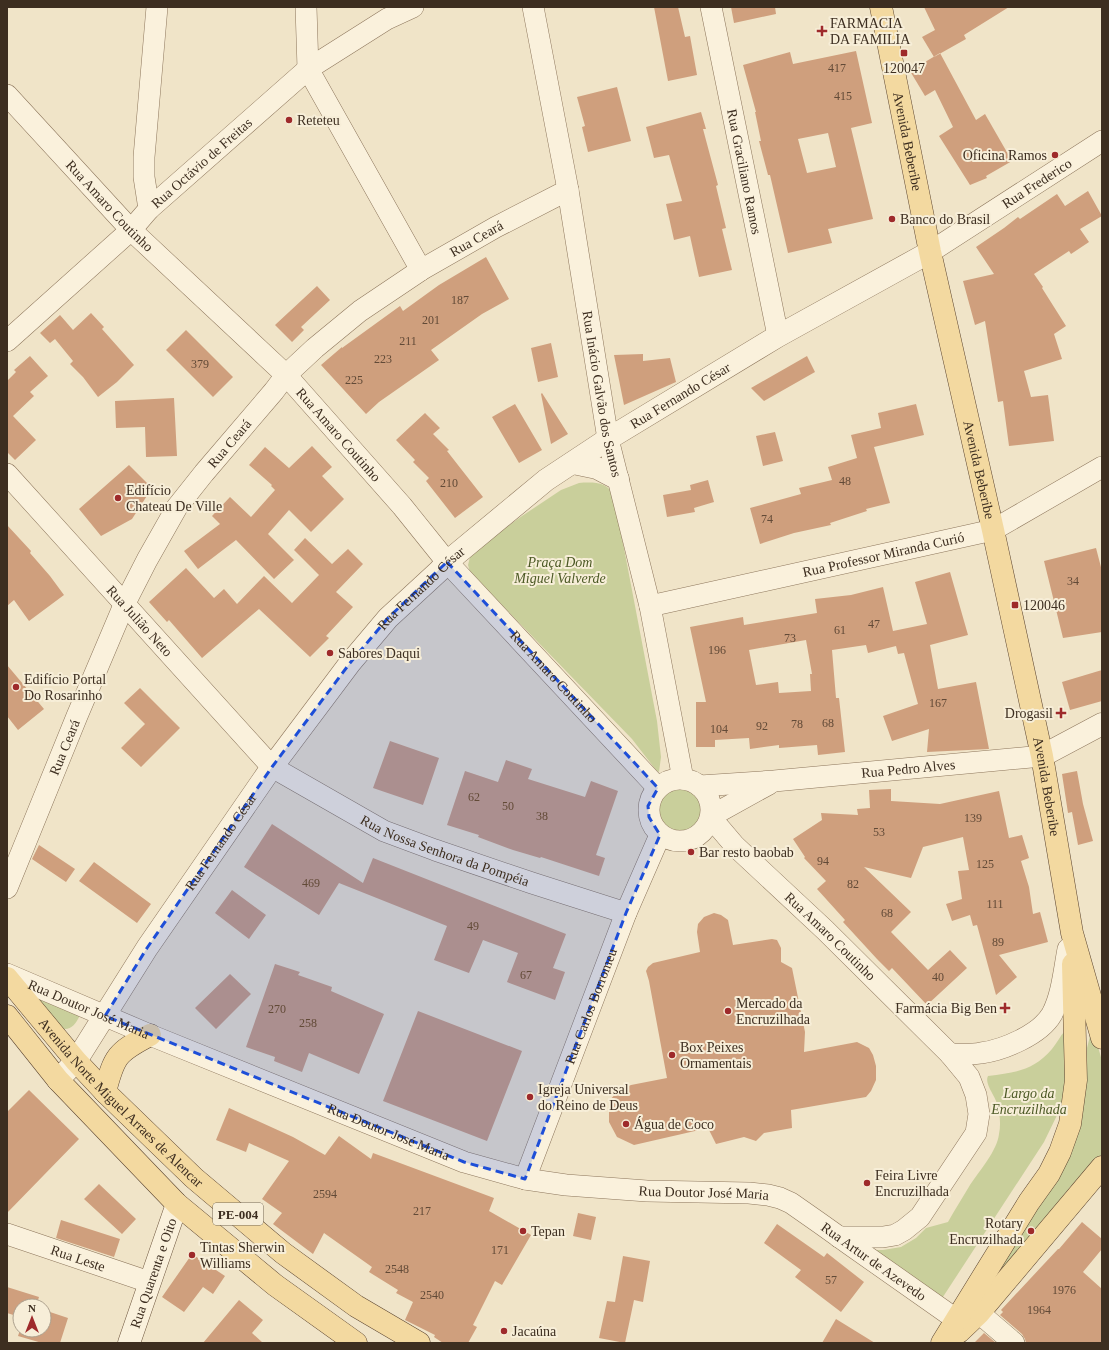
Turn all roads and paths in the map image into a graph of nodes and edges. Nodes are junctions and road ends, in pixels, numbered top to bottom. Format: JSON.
{"nodes":[{"id":1,"x":157,"y":7,"type":"edge"},
{"id":2,"x":306,"y":7,"type":"edge"},
{"id":3,"x":413,"y":7,"type":"edge"},
{"id":4,"x":533,"y":7,"type":"edge"},
{"id":5,"x":710,"y":7,"type":"edge"},
{"id":6,"x":881,"y":7,"type":"edge"},
{"id":7,"x":308,"y":69,"type":"junction"},
{"id":8,"x":7,"y":95,"type":"edge"},
{"id":9,"x":1102,"y":141,"type":"edge"},
{"id":10,"x":568,"y":190,"type":"junction"},
{"id":11,"x":149,"y":210,"type":"junction"},
{"id":12,"x":131,"y":230,"type":"junction"},
{"id":13,"x":930,"y":252,"type":"junction"},
{"id":14,"x":421,"y":270,"type":"junction"},
{"id":15,"x":778,"y":336,"type":"junction"},
{"id":16,"x":7,"y":341,"type":"edge"},
{"id":17,"x":286,"y":375,"type":"junction"},
{"id":18,"x":608,"y":439,"type":"junction"},
{"id":19,"x":573,"y":463,"type":"junction"},
{"id":20,"x":1102,"y":467,"type":"edge"},
{"id":21,"x":7,"y":474,"type":"edge"},
{"id":22,"x":618,"y":479,"type":"junction"},
{"id":23,"x":994,"y":530,"type":"junction"},
{"id":24,"x":447,"y":562,"type":"junction"},
{"id":25,"x":124,"y":605,"type":"junction"},
{"id":26,"x":650,"y":606,"type":"junction"},
{"id":27,"x":1102,"y":724,"type":"edge"},
{"id":28,"x":1042,"y":756,"type":"junction"},
{"id":29,"x":272,"y":767,"type":"junction"},
{"id":30,"x":774,"y":781,"type":"junction"},
{"id":31,"x":692,"y":782,"type":"junction"},
{"id":32,"x":658,"y":788,"type":"junction"},
{"id":33,"x":711,"y":818,"type":"junction"},
{"id":34,"x":660,"y":835,"type":"junction"},
{"id":35,"x":7,"y":888,"type":"edge"},
{"id":36,"x":626,"y":913,"type":"junction"},
{"id":37,"x":1072,"y":933,"type":"junction"},
{"id":38,"x":7,"y":974,"type":"edge"},
{"id":39,"x":7,"y":978,"type":"edge"},
{"id":40,"x":7,"y":1016,"type":"edge"},
{"id":41,"x":105,"y":1016,"type":"junction"},
{"id":42,"x":150,"y":1034,"type":"junction"},
{"id":43,"x":1102,"y":1038,"type":"edge"},
{"id":44,"x":950,"y":1054,"type":"junction"},
{"id":45,"x":76,"y":1061,"type":"junction"},
{"id":46,"x":58,"y":1080,"type":"junction"},
{"id":47,"x":105,"y":1092,"type":"junction"},
{"id":48,"x":1102,"y":1167,"type":"edge"},
{"id":49,"x":525,"y":1180,"type":"junction"},
{"id":50,"x":791,"y":1203,"type":"joint"},
{"id":51,"x":176,"y":1204,"type":"junction"},
{"id":52,"x":7,"y":1234,"type":"edge"},
{"id":53,"x":839,"y":1237,"type":"junction"},
{"id":54,"x":149,"y":1282,"type":"junction"},
{"id":55,"x":979,"y":1313,"type":"junction"},
{"id":56,"x":957,"y":1320,"type":"junction"},
{"id":57,"x":129,"y":1343,"type":"edge"},
{"id":58,"x":356,"y":1343,"type":"edge"},
{"id":59,"x":419,"y":1343,"type":"edge"},
{"id":60,"x":942,"y":1343,"type":"edge"},
{"id":61,"x":948,"y":1343,"type":"edge"},
{"id":62,"x":1014,"y":1343,"type":"edge"}],
"edges":[{"from":1,"to":11,"type":"street"},
{"from":2,"to":7,"type":"street"},
{"from":3,"to":7,"type":"street","name":"Rua Octávio de Freitas"},
{"from":4,"to":10,"type":"street","name":"Rua Inácio Galvão dos Santos"},
{"from":5,"to":15,"type":"street","name":"Rua Graciliano Ramos"},
{"from":6,"to":13,"type":"main road","name":"Avenida Beberibe"},
{"from":7,"to":11,"type":"street","name":"Rua Octávio de Freitas"},
{"from":7,"to":14,"type":"street"},
{"from":8,"to":12,"type":"street","name":"Rua Amaro Coutinho"},
{"from":9,"to":13,"type":"street","name":"Rua Frederico"},
{"from":10,"to":14,"type":"street","name":"Rua Ceará"},
{"from":10,"to":18,"type":"street","name":"Rua Inácio Galvão dos Santos"},
{"from":11,"to":12,"type":"street","name":"Rua Octávio de Freitas"},
{"from":12,"to":16,"type":"street","name":"Rua Octávio de Freitas"},
{"from":12,"to":17,"type":"street","name":"Rua Amaro Coutinho"},
{"from":13,"to":15,"type":"street","name":"Rua Fernando César"},
{"from":13,"to":23,"type":"main road","name":"Avenida Beberibe"},
{"from":14,"to":17,"type":"street","name":"Rua Ceará"},
{"from":15,"to":18,"type":"street","name":"Rua Fernando César"},
{"from":17,"to":24,"type":"street","name":"Rua Amaro Coutinho"},
{"from":17,"to":25,"type":"street","name":"Rua Ceará"},
{"from":18,"to":19,"type":"street","name":"Rua Fernando César"},
{"from":18,"to":22,"type":"street","name":"Rua Inácio Galvão dos Santos"},
{"from":19,"to":22,"type":"street"},
{"from":19,"to":24,"type":"street","name":"Rua Fernando César"},
{"from":20,"to":23,"type":"street","name":"Rua Professor Miranda Curió"},
{"from":21,"to":25,"type":"street","name":"Rua Julião Neto"},
{"from":22,"to":26,"type":"street","name":"Rua Inácio Galvão dos Santos"},
{"from":23,"to":26,"type":"street","name":"Rua Professor Miranda Curió"},
{"from":23,"to":28,"type":"main road","name":"Avenida Beberibe"},
{"from":24,"to":29,"type":"street","name":"Rua Fernando César"},
{"from":24,"to":32,"type":"street","name":"Rua Amaro Coutinho"},
{"from":25,"to":29,"type":"street","name":"Rua Julião Neto"},
{"from":25,"to":35,"type":"street","name":"Rua Ceará"},
{"from":26,"to":31,"type":"street","name":"Rua Inácio Galvão dos Santos"},
{"from":27,"to":28,"type":"street"},
{"from":28,"to":30,"type":"street","name":"Rua Pedro Alves"},
{"from":28,"to":37,"type":"main road","name":"Avenida Beberibe"},
{"from":29,"to":36,"type":"street","name":"Rua Nossa Senhora da Pompéia"},
{"from":29,"to":41,"type":"street","name":"Rua Fernando César"},
{"from":30,"to":31,"type":"street","name":"Rua Pedro Alves"},
{"from":30,"to":33,"type":"street","name":"Rua Pedro Alves"},
{"from":31,"to":32,"type":"street"},
{"from":31,"to":33,"type":"street"},
{"from":32,"to":34,"type":"street"},
{"from":33,"to":34,"type":"street"},
{"from":33,"to":44,"type":"street","name":"Rua Amaro Coutinho"},
{"from":34,"to":36,"type":"street","name":"Rua Carlos Borromeu"},
{"from":36,"to":49,"type":"street","name":"Rua Carlos Borromeu"},
{"from":37,"to":43,"type":"main road","name":"Avenida Beberibe"},
{"from":37,"to":44,"type":"street"},
{"from":37,"to":56,"type":"main road","name":"Avenida Beberibe"},
{"from":38,"to":41,"type":"street","name":"Rua Doutor José Maria"},
{"from":39,"to":45,"type":"main road","name":"Avenida Norte Miguel Arraes de Alencar","number":"PE-004"},
{"from":40,"to":46,"type":"main road","name":"Avenida Norte Miguel Arraes de Alencar","number":"PE-004"},
{"from":41,"to":42,"type":"street","name":"Rua Doutor José Maria"},
{"from":41,"to":45,"type":"street","name":"Rua Fernando César"},
{"from":42,"to":47,"type":"main road"},
{"from":42,"to":49,"type":"street","name":"Rua Doutor José Maria"},
{"from":44,"to":53,"type":"street"},
{"from":45,"to":46,"type":"street","name":"Rua Fernando César"},
{"from":45,"to":47,"type":"main road","name":"Avenida Norte Miguel Arraes de Alencar","number":"PE-004"},
{"from":46,"to":51,"type":"main road","name":"Avenida Norte Miguel Arraes de Alencar","number":"PE-004"},
{"from":47,"to":59,"type":"main road","name":"Avenida Norte Miguel Arraes de Alencar","number":"PE-004"},
{"from":48,"to":55,"type":"main road"},
{"from":49,"to":50,"type":"street","name":"Rua Doutor José Maria"},
{"from":50,"to":53,"type":"street","name":"Rua Artur de Azevedo"},
{"from":51,"to":54,"type":"street","name":"Rua Quarenta e Oito"},
{"from":51,"to":58,"type":"main road","name":"Avenida Norte Miguel Arraes de Alencar","number":"PE-004"},
{"from":52,"to":54,"type":"street","name":"Rua Leste"},
{"from":53,"to":56,"type":"street","name":"Rua Artur de Azevedo"},
{"from":54,"to":57,"type":"street","name":"Rua Quarenta e Oito"},
{"from":55,"to":61,"type":"main road"},
{"from":55,"to":62,"type":"street"},
{"from":56,"to":60,"type":"main road","name":"Avenida Beberibe"}]}
